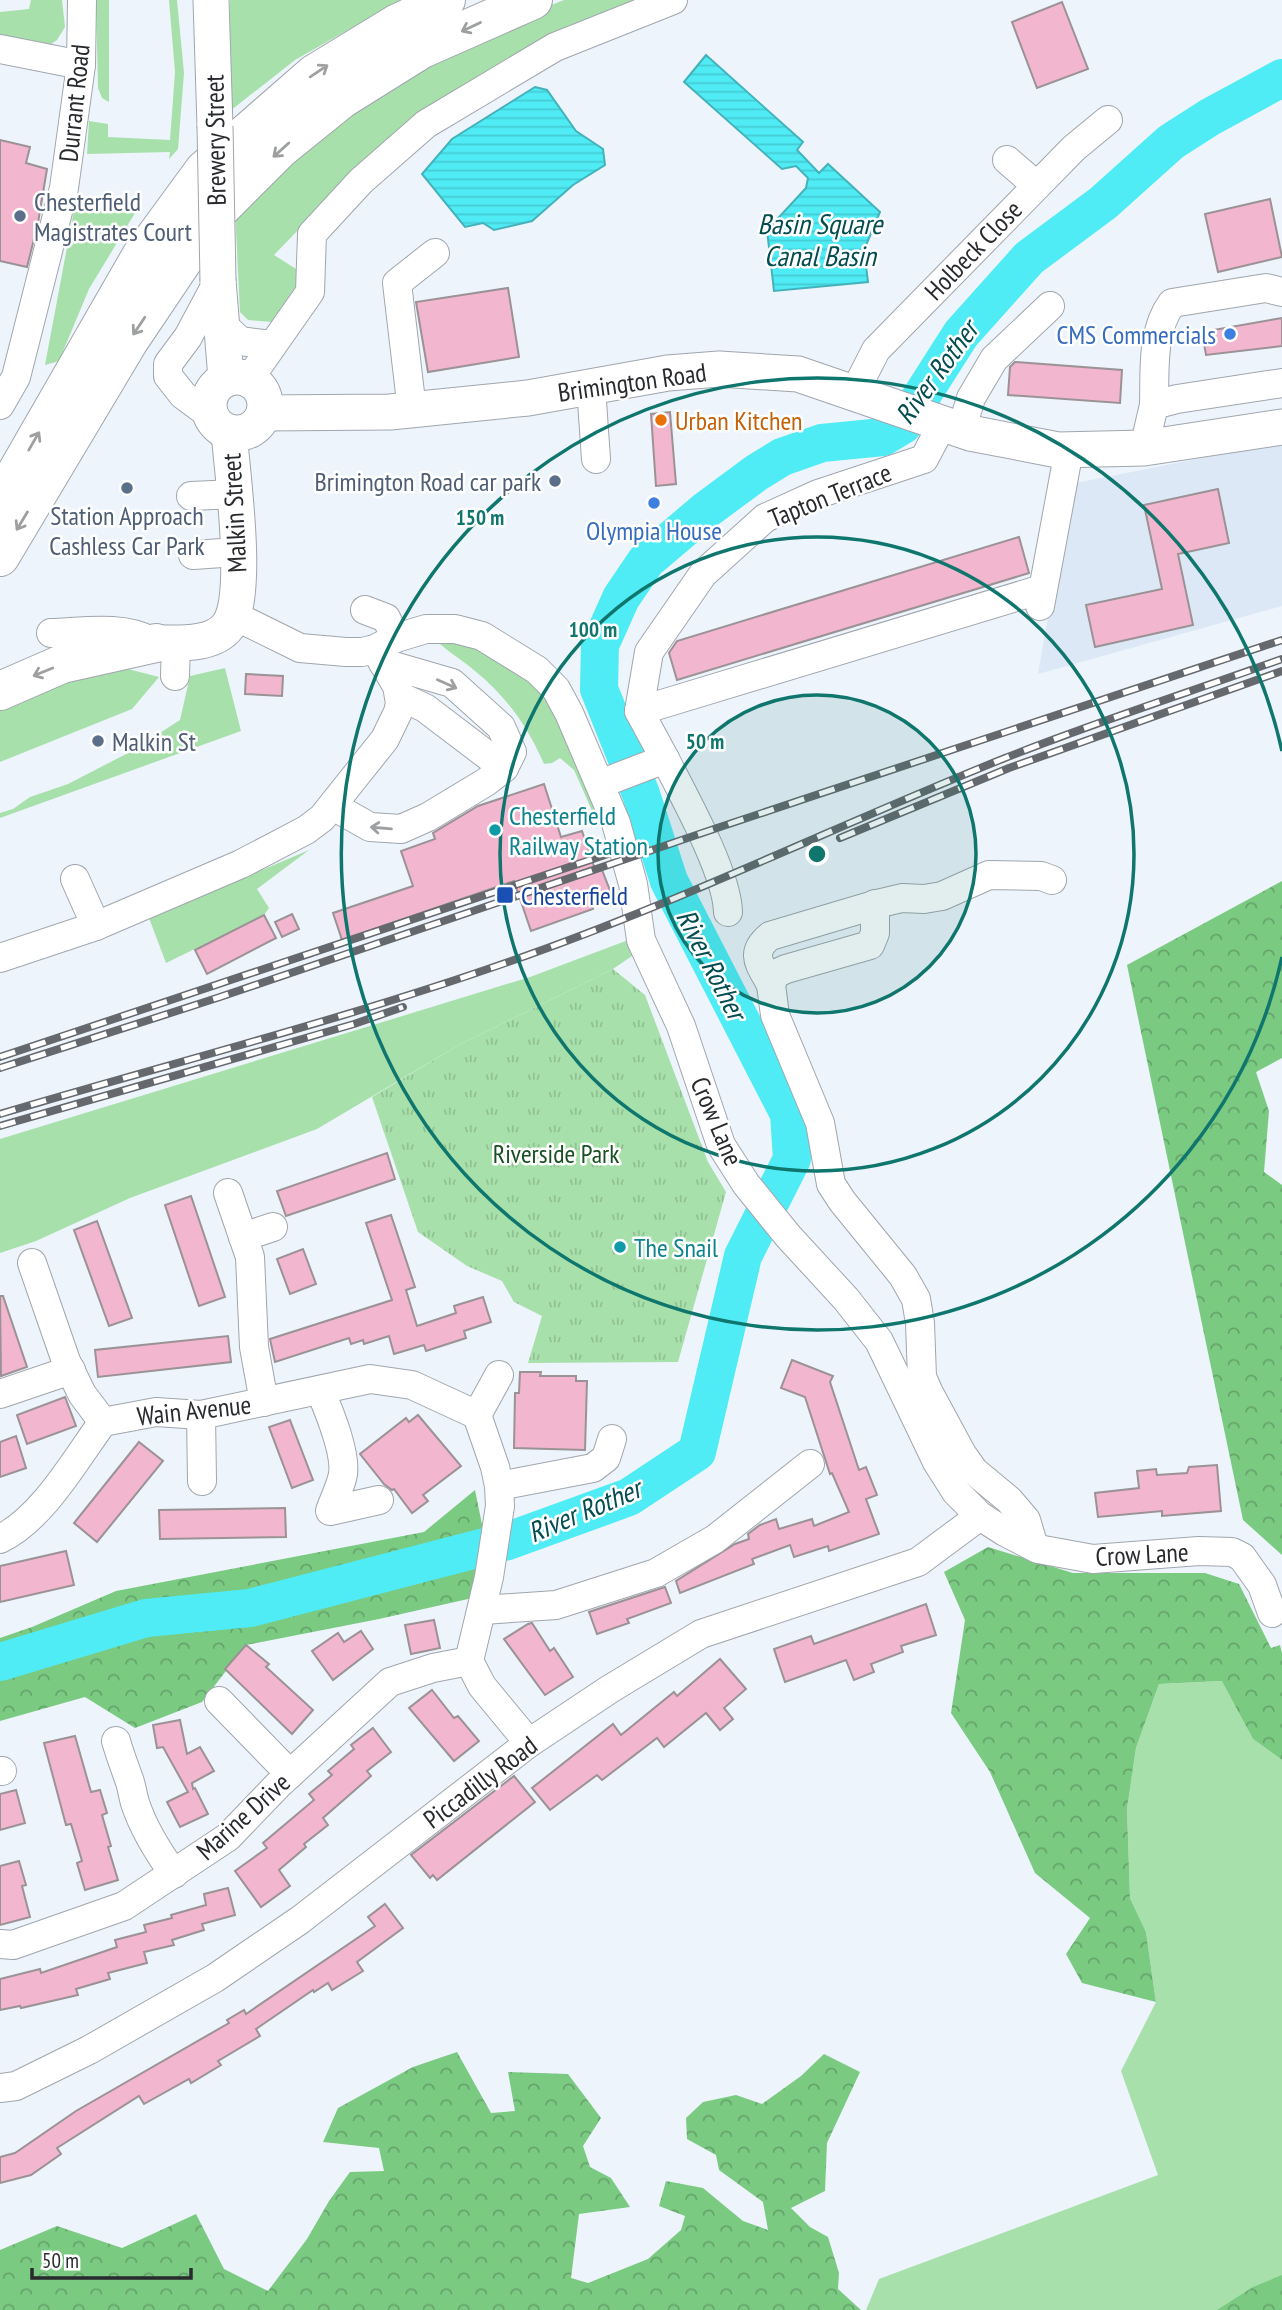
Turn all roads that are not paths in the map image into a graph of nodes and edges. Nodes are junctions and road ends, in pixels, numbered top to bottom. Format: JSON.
{"nodes":[{"id":1,"x":82,"y":0,"type":"edge"},
{"id":2,"x":211,"y":0,"type":"edge"},
{"id":3,"x":446,"y":0,"type":"edge"},
{"id":4,"x":533,"y":0,"type":"edge"},
{"id":5,"x":673,"y":0,"type":"edge"},
{"id":6,"x":0,"y":49,"type":"edge"},
{"id":7,"x":81,"y":65,"type":"junction"},
{"id":8,"x":1108,"y":120,"type":"dead end"},
{"id":9,"x":1007,"y":160,"type":"dead end"},
{"id":10,"x":1036,"y":185,"type":"junction"},
{"id":11,"x":435,"y":253,"type":"dead end"},
{"id":12,"x":218,"y":281,"type":"junction"},
{"id":13,"x":1282,"y":292,"type":"edge"},
{"id":14,"x":1050,"y":306,"type":"dead end"},
{"id":15,"x":220,"y":322,"type":"junction"},
{"id":16,"x":272,"y":345,"type":"junction"},
{"id":17,"x":8,"y":379,"type":"edge"},
{"id":18,"x":237,"y":379,"type":"junction"},
{"id":19,"x":1282,"y":383,"type":"edge"},
{"id":20,"x":591,"y":387,"type":"junction"},
{"id":21,"x":854,"y":393,"type":"junction"},
{"id":22,"x":0,"y":405,"type":"edge"},
{"id":23,"x":1154,"y":405,"type":"junction"},
{"id":24,"x":264,"y":413,"type":"junction"},
{"id":25,"x":421,"y":415,"type":"junction"},
{"id":26,"x":220,"y":424,"type":"junction"},
{"id":27,"x":1282,"y":427,"type":"edge"},
{"id":28,"x":951,"y":428,"type":"junction"},
{"id":29,"x":1144,"y":448,"type":"junction"},
{"id":30,"x":1069,"y":450,"type":"junction"},
{"id":31,"x":596,"y":459,"type":"dead end"},
{"id":32,"x":235,"y":494,"type":"junction"},
{"id":33,"x":191,"y":496,"type":"dead end"},
{"id":34,"x":0,"y":500,"type":"edge"},
{"id":35,"x":237,"y":552,"type":"junction"},
{"id":36,"x":193,"y":555,"type":"dead end"},
{"id":37,"x":0,"y":557,"type":"edge"},
{"id":38,"x":236,"y":604,"type":"junction"},
{"id":39,"x":365,"y":610,"type":"dead end"},
{"id":40,"x":51,"y":633,"type":"dead end"},
{"id":41,"x":384,"y":650,"type":"junction"},
{"id":42,"x":169,"y":654,"type":"junction"},
{"id":43,"x":0,"y":691,"type":"edge"},
{"id":44,"x":399,"y":696,"type":"junction"},
{"id":45,"x":639,"y":711,"type":"junction"},
{"id":46,"x":662,"y":760,"type":"junction"},
{"id":47,"x":503,"y":768,"type":"junction"},
{"id":48,"x":605,"y":782,"type":"junction"},
{"id":49,"x":333,"y":806,"type":"junction"},
{"id":50,"x":75,"y":879,"type":"dead end"},
{"id":51,"x":1052,"y":880,"type":"dead end"},
{"id":52,"x":875,"y":904,"type":"junction"},
{"id":53,"x":728,"y":912,"type":"dead end"},
{"id":54,"x":96,"y":926,"type":"junction"},
{"id":55,"x":0,"y":958,"type":"edge"},
{"id":56,"x":771,"y":985,"type":"junction"},
{"id":57,"x":228,"y":1193,"type":"dead end"},
{"id":58,"x":273,"y":1227,"type":"dead end"},
{"id":59,"x":243,"y":1237,"type":"junction"},
{"id":60,"x":32,"y":1263,"type":"dead end"},
{"id":61,"x":71,"y":1370,"type":"junction"},
{"id":62,"x":499,"y":1375,"type":"dead end"},
{"id":63,"x":320,"y":1390,"type":"junction"},
{"id":64,"x":0,"y":1394,"type":"edge"},
{"id":65,"x":264,"y":1402,"type":"junction"},
{"id":66,"x":201,"y":1415,"type":"junction"},
{"id":67,"x":477,"y":1415,"type":"junction"},
{"id":68,"x":103,"y":1422,"type":"junction"},
{"id":69,"x":612,"y":1439,"type":"dead end"},
{"id":70,"x":810,"y":1464,"type":"dead end"},
{"id":71,"x":202,"y":1481,"type":"dead end"},
{"id":72,"x":500,"y":1496,"type":"junction"},
{"id":73,"x":379,"y":1500,"type":"dead end"},
{"id":74,"x":980,"y":1516,"type":"junction"},
{"id":75,"x":0,"y":1539,"type":"edge"},
{"id":76,"x":1034,"y":1547,"type":"junction"},
{"id":77,"x":1272,"y":1597,"type":"edge"},
{"id":78,"x":482,"y":1610,"type":"junction"},
{"id":79,"x":469,"y":1661,"type":"junction"},
{"id":80,"x":219,"y":1701,"type":"dead end"},
{"id":81,"x":116,"y":1741,"type":"dead end"},
{"id":82,"x":529,"y":1743,"type":"junction"},
{"id":83,"x":290,"y":1774,"type":"junction"},
{"id":84,"x":174,"y":1874,"type":"junction"},
{"id":85,"x":0,"y":1944,"type":"edge"},
{"id":86,"x":0,"y":2088,"type":"edge"}],
"edges":[{"from":1,"to":7,"type":"street","name":"Durrant Road"},
{"from":2,"to":12,"type":"main road","name":"Brewery Street","bridge":true},
{"from":34,"to":3,"type":"highway","one_way":true},
{"from":4,"to":37,"type":"highway","one_way":true},
{"from":5,"to":16,"type":"street"},
{"from":6,"to":7,"type":"street"},
{"from":7,"to":17,"type":"street","name":"Durrant Road"},
{"from":8,"to":10,"type":"street","name":"Holbeck Close"},
{"from":9,"to":10,"type":"street"},
{"from":10,"to":21,"type":"street","name":"Holbeck Close"},
{"from":11,"to":25,"type":"street"},
{"from":12,"to":15,"type":"main road","name":"Brewery Street"},
{"from":12,"to":26,"type":"street","name":"Brewery Street"},
{"from":13,"to":23,"type":"street"},
{"from":14,"to":28,"type":"street","name":"Tapton Terrace"},
{"from":15,"to":16,"type":"street"},
{"from":15,"to":18,"type":"main road","name":"Brewery Street"},
{"from":16,"to":18,"type":"street"},
{"from":17,"to":22,"type":"street","name":"Durrant Road"},
{"from":18,"to":24,"type":"main road"},
{"from":18,"to":26,"type":"main road"},
{"from":19,"to":23,"type":"street"},
{"from":20,"to":21,"type":"main road","name":"Brimington Road"},
{"from":20,"to":25,"type":"main road","name":"Brimington Road"},
{"from":20,"to":31,"type":"street"},
{"from":21,"to":28,"type":"main road","name":"Brimington Road"},
{"from":23,"to":29,"type":"street"},
{"from":24,"to":25,"type":"main road","name":"Brimington Road"},
{"from":24,"to":26,"type":"main road"},
{"from":26,"to":32,"type":"main road","name":"Malkin Street"},
{"from":27,"to":29,"type":"main road","name":"Brimington Road"},
{"from":28,"to":30,"type":"main road","name":"Brimington Road"},
{"from":28,"to":45,"type":"street","name":"Tapton Terrace"},
{"from":29,"to":30,"type":"main road","name":"Brimington Road"},
{"from":30,"to":45,"type":"street"},
{"from":32,"to":33,"type":"street"},
{"from":32,"to":35,"type":"main road","name":"Malkin Street"},
{"from":35,"to":36,"type":"street"},
{"from":35,"to":38,"type":"main road","name":"Malkin Street"},
{"from":38,"to":41,"type":"street","name":"Crow Lane"},
{"from":38,"to":42,"type":"main road"},
{"from":39,"to":41,"type":"street"},
{"from":40,"to":42,"type":"street"},
{"from":41,"to":44,"type":"street"},
{"from":41,"to":47,"type":"street","one_way":true},
{"from":41,"to":48,"type":"street","name":"Crow Lane"},
{"from":42,"to":43,"type":"highway","one_way":true},
{"from":44,"to":47,"type":"street"},
{"from":44,"to":49,"type":"street"},
{"from":45,"to":46,"type":"street"},
{"from":46,"to":48,"type":"street"},
{"from":46,"to":53,"type":"street"},
{"from":47,"to":49,"type":"street","one_way":true},
{"from":48,"to":74,"type":"street","name":"Crow Lane"},
{"from":49,"to":54,"type":"street"},
{"from":50,"to":54,"type":"street"},
{"from":51,"to":52,"type":"street"},
{"from":52,"to":56,"type":"street"},
{"from":52,"to":56,"type":"street"},
{"from":54,"to":55,"type":"street"},
{"from":56,"to":76,"type":"street"},
{"from":57,"to":59,"type":"street"},
{"from":58,"to":59,"type":"street"},
{"from":59,"to":65,"type":"street"},
{"from":60,"to":61,"type":"street"},
{"from":61,"to":64,"type":"street"},
{"from":61,"to":68,"type":"street"},
{"from":62,"to":67,"type":"street"},
{"from":63,"to":65,"type":"street","name":"Wain Avenue"},
{"from":63,"to":67,"type":"street","name":"Wain Avenue"},
{"from":63,"to":73,"type":"street"},
{"from":65,"to":66,"type":"street","name":"Wain Avenue"},
{"from":66,"to":68,"type":"street","name":"Wain Avenue"},
{"from":66,"to":71,"type":"street"},
{"from":67,"to":72,"type":"street"},
{"from":68,"to":75,"type":"street","name":"Wain Avenue"},
{"from":69,"to":72,"type":"street"},
{"from":70,"to":78,"type":"street"},
{"from":72,"to":78,"type":"street"},
{"from":74,"to":76,"type":"street","name":"Crow Lane"},
{"from":74,"to":82,"type":"street","name":"Piccadilly Road"},
{"from":76,"to":77,"type":"street","name":"Crow Lane"},
{"from":78,"to":79,"type":"street"},
{"from":79,"to":82,"type":"street"},
{"from":79,"to":83,"type":"street","name":"Marine Drive"},
{"from":80,"to":83,"type":"street"},
{"from":81,"to":84,"type":"street"},
{"from":82,"to":86,"type":"street","name":"Piccadilly Road"},
{"from":83,"to":84,"type":"street","name":"Marine Drive"},
{"from":84,"to":85,"type":"street","name":"Marine Drive"}]}
